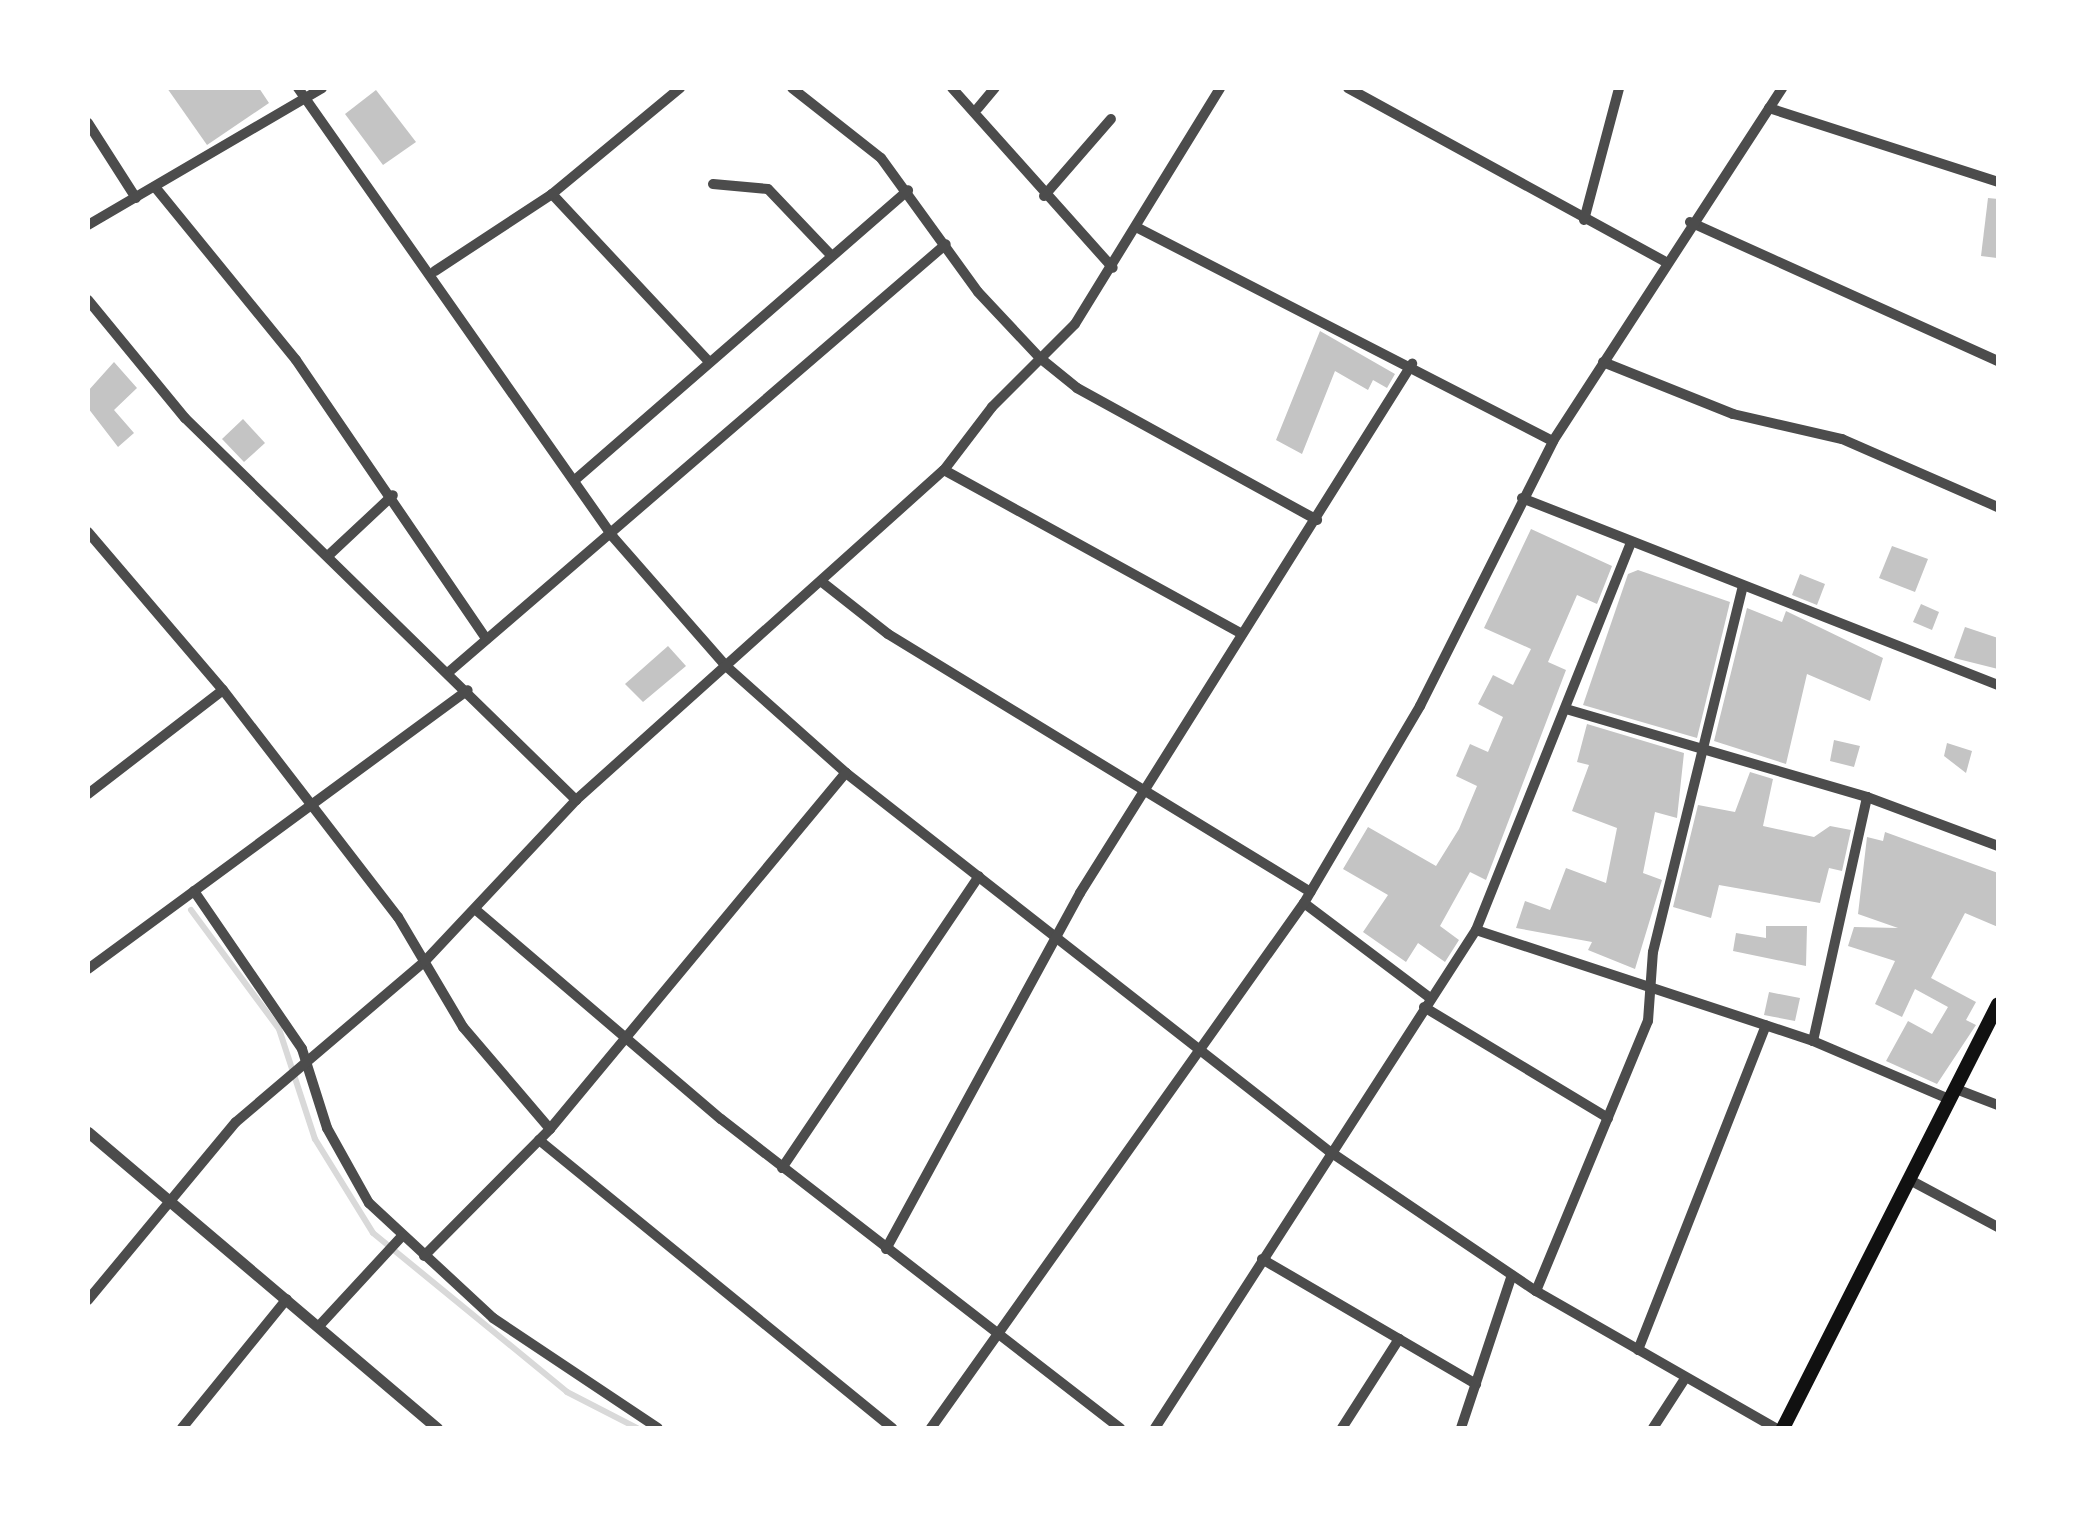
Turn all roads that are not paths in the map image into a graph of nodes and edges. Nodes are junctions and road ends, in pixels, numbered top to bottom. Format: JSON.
{"nodes":[{"id":1,"x":298,"y":88,"type":"edge"},
{"id":2,"x":322,"y":88,"type":"edge"},
{"id":3,"x":680,"y":88,"type":"edge"},
{"id":4,"x":792,"y":88,"type":"edge"},
{"id":5,"x":952,"y":88,"type":"edge"},
{"id":6,"x":995,"y":88,"type":"edge"},
{"id":7,"x":1220,"y":88,"type":"edge"},
{"id":8,"x":1619,"y":88,"type":"edge"},
{"id":9,"x":1782,"y":88,"type":"edge"},
{"id":10,"x":1353,"y":89,"type":"edge"},
{"id":11,"x":306,"y":98,"type":"junction"},
{"id":12,"x":978,"y":108,"type":"junction"},
{"id":13,"x":1769,"y":108,"type":"junction"},
{"id":14,"x":1111,"y":119,"type":"dead end"},
{"id":15,"x":88,"y":122,"type":"edge"},
{"id":16,"x":1998,"y":182,"type":"edge"},
{"id":17,"x":713,"y":184,"type":"dead end"},
{"id":18,"x":155,"y":188,"type":"junction"},
{"id":19,"x":908,"y":190,"type":"junction"},
{"id":20,"x":552,"y":194,"type":"junction"},
{"id":21,"x":1044,"y":196,"type":"junction"},
{"id":22,"x":136,"y":198,"type":"junction"},
{"id":23,"x":1584,"y":220,"type":"junction"},
{"id":24,"x":1690,"y":222,"type":"junction"},
{"id":25,"x":88,"y":225,"type":"edge"},
{"id":26,"x":1138,"y":228,"type":"junction"},
{"id":27,"x":946,"y":244,"type":"junction"},
{"id":28,"x":830,"y":254,"type":"junction"},
{"id":29,"x":1664,"y":262,"type":"junction"},
{"id":30,"x":1113,"y":268,"type":"junction"},
{"id":31,"x":434,"y":271,"type":"junction"},
{"id":32,"x":88,"y":300,"type":"edge"},
{"id":33,"x":1040,"y":358,"type":"junction"},
{"id":34,"x":1998,"y":360,"type":"edge"},
{"id":35,"x":708,"y":362,"type":"junction"},
{"id":36,"x":1603,"y":362,"type":"junction"},
{"id":37,"x":1412,"y":364,"type":"junction"},
{"id":38,"x":1554,"y":441,"type":"junction"},
{"id":39,"x":944,"y":470,"type":"junction"},
{"id":40,"x":576,"y":478,"type":"junction"},
{"id":41,"x":393,"y":495,"type":"junction"},
{"id":42,"x":1522,"y":498,"type":"junction"},
{"id":43,"x":1998,"y":507,"type":"edge"},
{"id":44,"x":1317,"y":520,"type":"junction"},
{"id":45,"x":88,"y":532,"type":"edge"},
{"id":46,"x":612,"y":537,"type":"junction"},
{"id":47,"x":1630,"y":543,"type":"junction"},
{"id":48,"x":330,"y":554,"type":"junction"},
{"id":49,"x":822,"y":582,"type":"junction"},
{"id":50,"x":1743,"y":586,"type":"junction"},
{"id":51,"x":1242,"y":634,"type":"junction"},
{"id":52,"x":486,"y":639,"type":"junction"},
{"id":53,"x":726,"y":666,"type":"junction"},
{"id":54,"x":450,"y":671,"type":"junction"},
{"id":55,"x":1998,"y":685,"type":"edge"},
{"id":56,"x":223,"y":690,"type":"junction"},
{"id":57,"x":468,"y":690,"type":"junction"},
{"id":58,"x":1566,"y":709,"type":"junction"},
{"id":59,"x":1701,"y":751,"type":"junction"},
{"id":60,"x":846,"y":773,"type":"junction"},
{"id":61,"x":1148,"y":786,"type":"junction"},
{"id":62,"x":88,"y":794,"type":"edge"},
{"id":63,"x":1867,"y":797,"type":"junction"},
{"id":64,"x":576,"y":800,"type":"junction"},
{"id":65,"x":311,"y":808,"type":"junction"},
{"id":66,"x":1998,"y":846,"type":"edge"},
{"id":67,"x":980,"y":876,"type":"junction"},
{"id":68,"x":194,"y":891,"type":"junction"},
{"id":69,"x":1307,"y":898,"type":"junction"},
{"id":70,"x":476,"y":910,"type":"junction"},
{"id":71,"x":1476,"y":930,"type":"junction"},
{"id":72,"x":1058,"y":936,"type":"junction"},
{"id":73,"x":424,"y":961,"type":"junction"},
{"id":74,"x":88,"y":968,"type":"edge"},
{"id":75,"x":1648,"y":988,"type":"junction"},
{"id":76,"x":1427,"y":1002,"type":"junction"},
{"id":77,"x":1998,"y":1005,"type":"edge"},
{"id":78,"x":1766,"y":1025,"type":"junction"},
{"id":79,"x":625,"y":1038,"type":"junction"},
{"id":80,"x":1813,"y":1040,"type":"junction"},
{"id":81,"x":1203,"y":1048,"type":"junction"},
{"id":82,"x":305,"y":1060,"type":"junction"},
{"id":83,"x":1952,"y":1094,"type":"junction"},
{"id":84,"x":1998,"y":1105,"type":"edge"},
{"id":85,"x":1608,"y":1118,"type":"junction"},
{"id":86,"x":550,"y":1128,"type":"junction"},
{"id":87,"x":90,"y":1139,"type":"edge"},
{"id":88,"x":539,"y":1140,"type":"junction"},
{"id":89,"x":1329,"y":1151,"type":"junction"},
{"id":90,"x":782,"y":1168,"type":"junction"},
{"id":91,"x":1908,"y":1179,"type":"junction"},
{"id":92,"x":165,"y":1204,"type":"junction"},
{"id":93,"x":1998,"y":1226,"type":"edge"},
{"id":94,"x":402,"y":1236,"type":"junction"},
{"id":95,"x":886,"y":1249,"type":"junction"},
{"id":96,"x":424,"y":1256,"type":"junction"},
{"id":97,"x":1262,"y":1258,"type":"junction"},
{"id":98,"x":1512,"y":1275,"type":"junction"},
{"id":99,"x":1536,"y":1290,"type":"junction"},
{"id":100,"x":287,"y":1299,"type":"junction"},
{"id":101,"x":88,"y":1300,"type":"edge"},
{"id":102,"x":319,"y":1326,"type":"junction"},
{"id":103,"x":1000,"y":1337,"type":"junction"},
{"id":104,"x":1399,"y":1339,"type":"junction"},
{"id":105,"x":1638,"y":1350,"type":"junction"},
{"id":106,"x":1684,"y":1380,"type":"junction"},
{"id":107,"x":1476,"y":1384,"type":"junction"},
{"id":108,"x":182,"y":1428,"type":"edge"},
{"id":109,"x":437,"y":1428,"type":"edge"},
{"id":110,"x":658,"y":1428,"type":"edge"},
{"id":111,"x":892,"y":1428,"type":"edge"},
{"id":112,"x":931,"y":1428,"type":"edge"},
{"id":113,"x":1120,"y":1428,"type":"edge"},
{"id":114,"x":1155,"y":1428,"type":"edge"},
{"id":115,"x":1342,"y":1428,"type":"edge"},
{"id":116,"x":1460,"y":1428,"type":"edge"},
{"id":117,"x":1654,"y":1428,"type":"edge"},
{"id":118,"x":1775,"y":1428,"type":"edge"},
{"id":119,"x":1783,"y":1428,"type":"edge"}],
"edges":[{"from":1,"to":11,"type":"street"},
{"from":2,"to":11,"type":"street"},
{"from":3,"to":20,"type":"street"},
{"from":4,"to":19,"type":"street"},
{"from":5,"to":12,"type":"street"},
{"from":6,"to":12,"type":"street"},
{"from":7,"to":26,"type":"street"},
{"from":8,"to":23,"type":"street"},
{"from":9,"to":13,"type":"street"},
{"from":10,"to":23,"type":"street"},
{"from":11,"to":18,"type":"street"},
{"from":11,"to":31,"type":"street"},
{"from":12,"to":21,"type":"street"},
{"from":13,"to":16,"type":"street"},
{"from":13,"to":24,"type":"street"},
{"from":14,"to":21,"type":"street"},
{"from":15,"to":22,"type":"street"},
{"from":17,"to":28,"type":"street"},
{"from":18,"to":22,"type":"street"},
{"from":18,"to":41,"type":"street"},
{"from":19,"to":27,"type":"street"},
{"from":19,"to":28,"type":"street"},
{"from":20,"to":31,"type":"street"},
{"from":20,"to":35,"type":"street"},
{"from":21,"to":30,"type":"street"},
{"from":22,"to":25,"type":"street"},
{"from":23,"to":29,"type":"street"},
{"from":24,"to":29,"type":"street"},
{"from":24,"to":34,"type":"street"},
{"from":26,"to":30,"type":"street"},
{"from":26,"to":37,"type":"street"},
{"from":27,"to":33,"type":"street"},
{"from":27,"to":46,"type":"street"},
{"from":28,"to":35,"type":"street"},
{"from":29,"to":36,"type":"street"},
{"from":30,"to":33,"type":"street"},
{"from":31,"to":40,"type":"street"},
{"from":32,"to":48,"type":"street"},
{"from":33,"to":39,"type":"street"},
{"from":33,"to":44,"type":"street"},
{"from":35,"to":40,"type":"street"},
{"from":36,"to":38,"type":"street"},
{"from":36,"to":43,"type":"street"},
{"from":37,"to":38,"type":"street"},
{"from":37,"to":44,"type":"street"},
{"from":38,"to":42,"type":"street"},
{"from":39,"to":49,"type":"street"},
{"from":39,"to":51,"type":"street"},
{"from":40,"to":46,"type":"street"},
{"from":41,"to":48,"type":"street"},
{"from":41,"to":52,"type":"street"},
{"from":42,"to":47,"type":"street"},
{"from":42,"to":69,"type":"street"},
{"from":44,"to":51,"type":"street"},
{"from":45,"to":56,"type":"street"},
{"from":46,"to":52,"type":"street"},
{"from":46,"to":53,"type":"street"},
{"from":47,"to":50,"type":"street"},
{"from":47,"to":58,"type":"street"},
{"from":48,"to":54,"type":"street"},
{"from":49,"to":53,"type":"street"},
{"from":49,"to":61,"type":"street"},
{"from":50,"to":55,"type":"street"},
{"from":50,"to":59,"type":"street"},
{"from":51,"to":61,"type":"street"},
{"from":52,"to":54,"type":"street"},
{"from":53,"to":60,"type":"street"},
{"from":53,"to":64,"type":"street"},
{"from":54,"to":57,"type":"street"},
{"from":56,"to":62,"type":"street"},
{"from":56,"to":65,"type":"street"},
{"from":57,"to":64,"type":"street"},
{"from":57,"to":65,"type":"street"},
{"from":58,"to":59,"type":"street"},
{"from":58,"to":71,"type":"street"},
{"from":59,"to":63,"type":"street"},
{"from":59,"to":75,"type":"street"},
{"from":60,"to":67,"type":"street"},
{"from":60,"to":79,"type":"street"},
{"from":61,"to":69,"type":"street"},
{"from":61,"to":72,"type":"street"},
{"from":63,"to":66,"type":"street"},
{"from":63,"to":80,"type":"street"},
{"from":64,"to":70,"type":"street"},
{"from":65,"to":68,"type":"street"},
{"from":65,"to":73,"type":"street"},
{"from":67,"to":72,"type":"street"},
{"from":67,"to":90,"type":"street"},
{"from":68,"to":74,"type":"street"},
{"from":68,"to":82,"type":"street"},
{"from":69,"to":76,"type":"street"},
{"from":69,"to":81,"type":"street"},
{"from":70,"to":73,"type":"street"},
{"from":70,"to":79,"type":"street"},
{"from":71,"to":75,"type":"street"},
{"from":71,"to":76,"type":"street"},
{"from":72,"to":81,"type":"street"},
{"from":72,"to":95,"type":"street"},
{"from":73,"to":82,"type":"street"},
{"from":73,"to":86,"type":"street"},
{"from":75,"to":78,"type":"street"},
{"from":75,"to":85,"type":"street"},
{"from":76,"to":85,"type":"street"},
{"from":76,"to":89,"type":"street"},
{"from":77,"to":83,"type":"main road"},
{"from":78,"to":80,"type":"street"},
{"from":78,"to":105,"type":"street"},
{"from":79,"to":86,"type":"street"},
{"from":79,"to":90,"type":"street"},
{"from":80,"to":83,"type":"street"},
{"from":81,"to":89,"type":"street"},
{"from":81,"to":103,"type":"street"},
{"from":82,"to":92,"type":"street"},
{"from":82,"to":94,"type":"street"},
{"from":83,"to":84,"type":"street"},
{"from":83,"to":91,"type":"main road"},
{"from":85,"to":99,"type":"street"},
{"from":86,"to":88,"type":"street"},
{"from":87,"to":92,"type":"street"},
{"from":88,"to":96,"type":"street"},
{"from":88,"to":111,"type":"street"},
{"from":89,"to":97,"type":"street"},
{"from":89,"to":98,"type":"street"},
{"from":90,"to":95,"type":"street"},
{"from":91,"to":93,"type":"street"},
{"from":91,"to":119,"type":"main road"},
{"from":92,"to":100,"type":"street"},
{"from":92,"to":101,"type":"street"},
{"from":94,"to":96,"type":"street"},
{"from":94,"to":102,"type":"street"},
{"from":95,"to":103,"type":"street"},
{"from":96,"to":110,"type":"street"},
{"from":97,"to":104,"type":"street"},
{"from":97,"to":114,"type":"street"},
{"from":98,"to":99,"type":"street"},
{"from":98,"to":107,"type":"street"},
{"from":99,"to":105,"type":"street"},
{"from":100,"to":102,"type":"street"},
{"from":100,"to":108,"type":"street"},
{"from":102,"to":109,"type":"street"},
{"from":103,"to":112,"type":"street"},
{"from":103,"to":113,"type":"street"},
{"from":104,"to":107,"type":"street"},
{"from":104,"to":115,"type":"street"},
{"from":105,"to":106,"type":"street"},
{"from":106,"to":117,"type":"street"},
{"from":106,"to":118,"type":"street"},
{"from":107,"to":116,"type":"street"}]}
